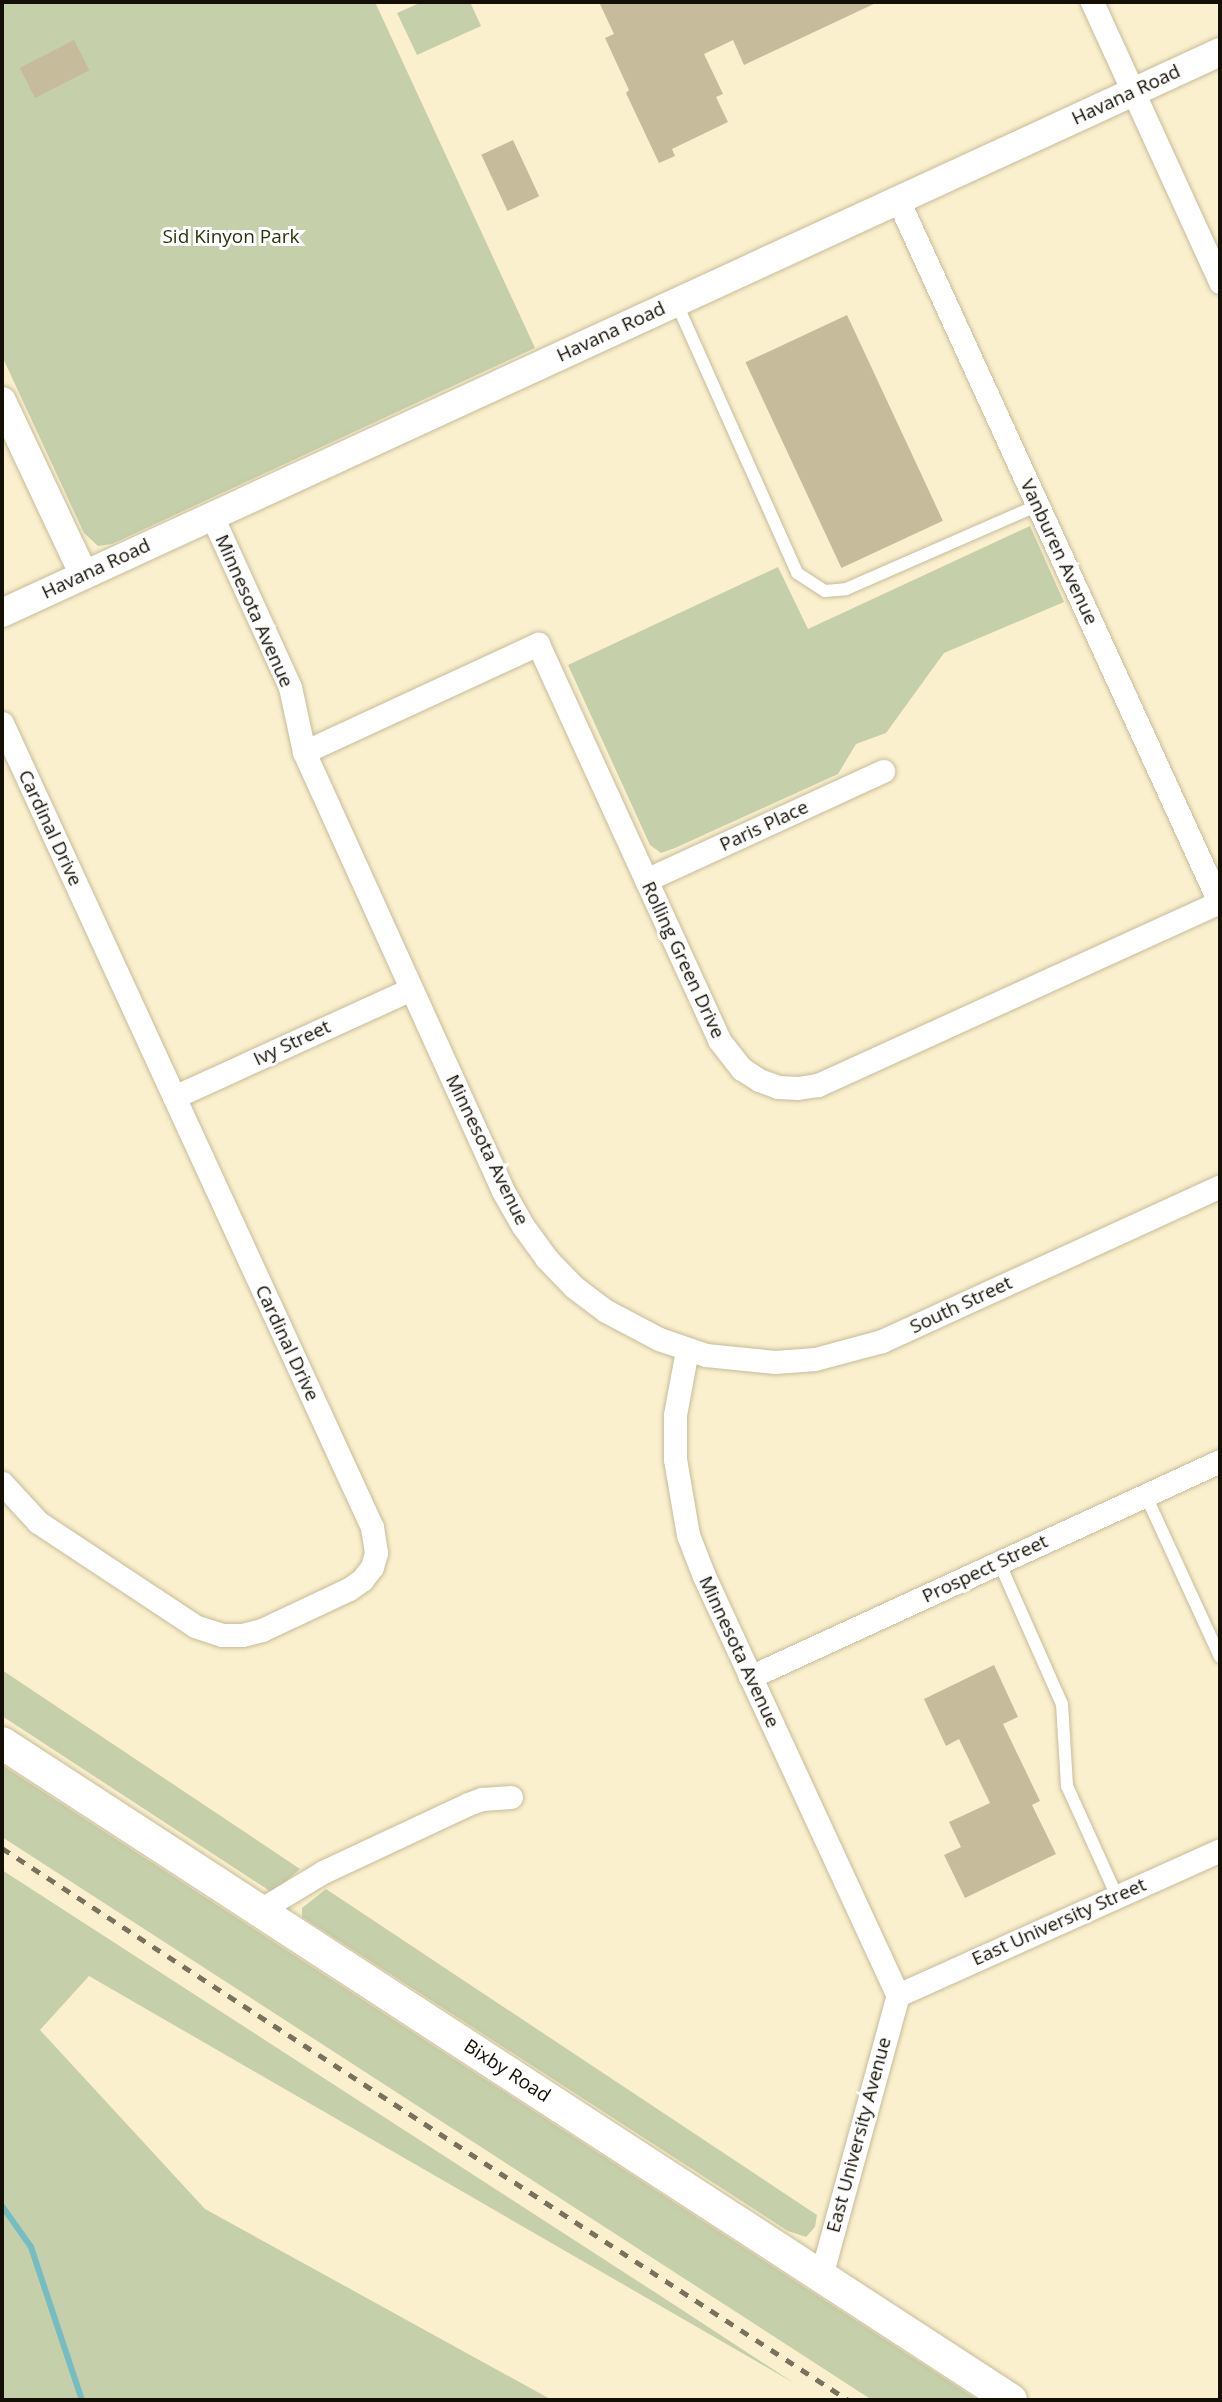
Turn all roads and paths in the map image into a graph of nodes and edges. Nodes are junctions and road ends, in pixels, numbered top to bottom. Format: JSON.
{"nodes":[{"id":1,"x":1092,"y":2,"type":"edge"},
{"id":2,"x":1220,"y":51,"type":"edge"},
{"id":3,"x":1133,"y":92,"type":"junction"},
{"id":4,"x":898,"y":200,"type":"junction"},
{"id":5,"x":1220,"y":282,"type":"edge"},
{"id":6,"x":676,"y":302,"type":"junction"},
{"id":7,"x":2,"y":401,"type":"edge"},
{"id":8,"x":1038,"y":505,"type":"junction"},
{"id":9,"x":212,"y":516,"type":"junction"},
{"id":10,"x":83,"y":575,"type":"junction"},
{"id":11,"x":2,"y":613,"type":"edge"},
{"id":12,"x":2,"y":723,"type":"edge"},
{"id":13,"x":304,"y":752,"type":"junction"},
{"id":14,"x":883,"y":771,"type":"dead end"},
{"id":15,"x":646,"y":880,"type":"junction"},
{"id":16,"x":1220,"y":903,"type":"edge"},
{"id":17,"x":411,"y":989,"type":"junction"},
{"id":18,"x":174,"y":1097,"type":"junction"},
{"id":19,"x":1220,"y":1186,"type":"edge"},
{"id":20,"x":687,"y":1350,"type":"junction"},
{"id":21,"x":1220,"y":1461,"type":"edge"},
{"id":22,"x":2,"y":1483,"type":"edge"},
{"id":23,"x":1146,"y":1496,"type":"junction"},
{"id":24,"x":999,"y":1562,"type":"junction"},
{"id":25,"x":1220,"y":1657,"type":"edge"},
{"id":26,"x":750,"y":1677,"type":"junction"},
{"id":27,"x":2,"y":1743,"type":"edge"},
{"id":28,"x":511,"y":1797,"type":"dead end"},
{"id":29,"x":1220,"y":1850,"type":"edge"},
{"id":30,"x":1117,"y":1896,"type":"junction"},
{"id":31,"x":260,"y":1910,"type":"junction"},
{"id":32,"x":898,"y":1994,"type":"junction"},
{"id":33,"x":821,"y":2276,"type":"junction"},
{"id":34,"x":1011,"y":2400,"type":"edge"}],
"edges":[{"from":1,"to":3,"type":"street"},
{"from":2,"to":3,"type":"street","name":"Havana Road"},
{"from":3,"to":4,"type":"street","name":"Havana Road"},
{"from":3,"to":5,"type":"street"},
{"from":4,"to":6,"type":"street","name":"Havana Road"},
{"from":4,"to":8,"type":"street","name":"Vanburen Avenue"},
{"from":6,"to":8,"type":"lane"},
{"from":6,"to":9,"type":"street","name":"Havana Road"},
{"from":7,"to":10,"type":"street"},
{"from":8,"to":16,"type":"street","name":"Vanburen Avenue"},
{"from":9,"to":10,"type":"street","name":"Havana Road"},
{"from":9,"to":13,"type":"street","name":"Minnesota Avenue"},
{"from":10,"to":11,"type":"street","name":"Havana Road"},
{"from":12,"to":18,"type":"street","name":"Cardinal Drive"},
{"from":13,"to":15,"type":"street","name":"Rolling Green Drive"},
{"from":13,"to":17,"type":"street","name":"Minnesota Avenue"},
{"from":14,"to":15,"type":"street","name":"Paris Place"},
{"from":15,"to":16,"type":"street","name":"Rolling Green Drive"},
{"from":17,"to":18,"type":"street","name":"Ivy Street"},
{"from":17,"to":20,"type":"street","name":"Minnesota Avenue"},
{"from":18,"to":22,"type":"street","name":"Cardinal Drive"},
{"from":19,"to":20,"type":"street","name":"South Street"},
{"from":20,"to":26,"type":"street","name":"Minnesota Avenue"},
{"from":21,"to":23,"type":"street","name":"Prospect Street"},
{"from":23,"to":24,"type":"street","name":"Prospect Street"},
{"from":23,"to":25,"type":"lane"},
{"from":24,"to":26,"type":"street","name":"Prospect Street"},
{"from":24,"to":30,"type":"lane"},
{"from":26,"to":32,"type":"street","name":"Minnesota Avenue"},
{"from":27,"to":31,"type":"main road","name":"Bixby Road"},
{"from":28,"to":31,"type":"street"},
{"from":29,"to":30,"type":"street","name":"East University Street"},
{"from":30,"to":32,"type":"street","name":"East University Street"},
{"from":31,"to":33,"type":"main road","name":"Bixby Road"},
{"from":32,"to":33,"type":"street","name":"East University Avenue"},
{"from":33,"to":34,"type":"main road","name":"Bixby Road"}]}
